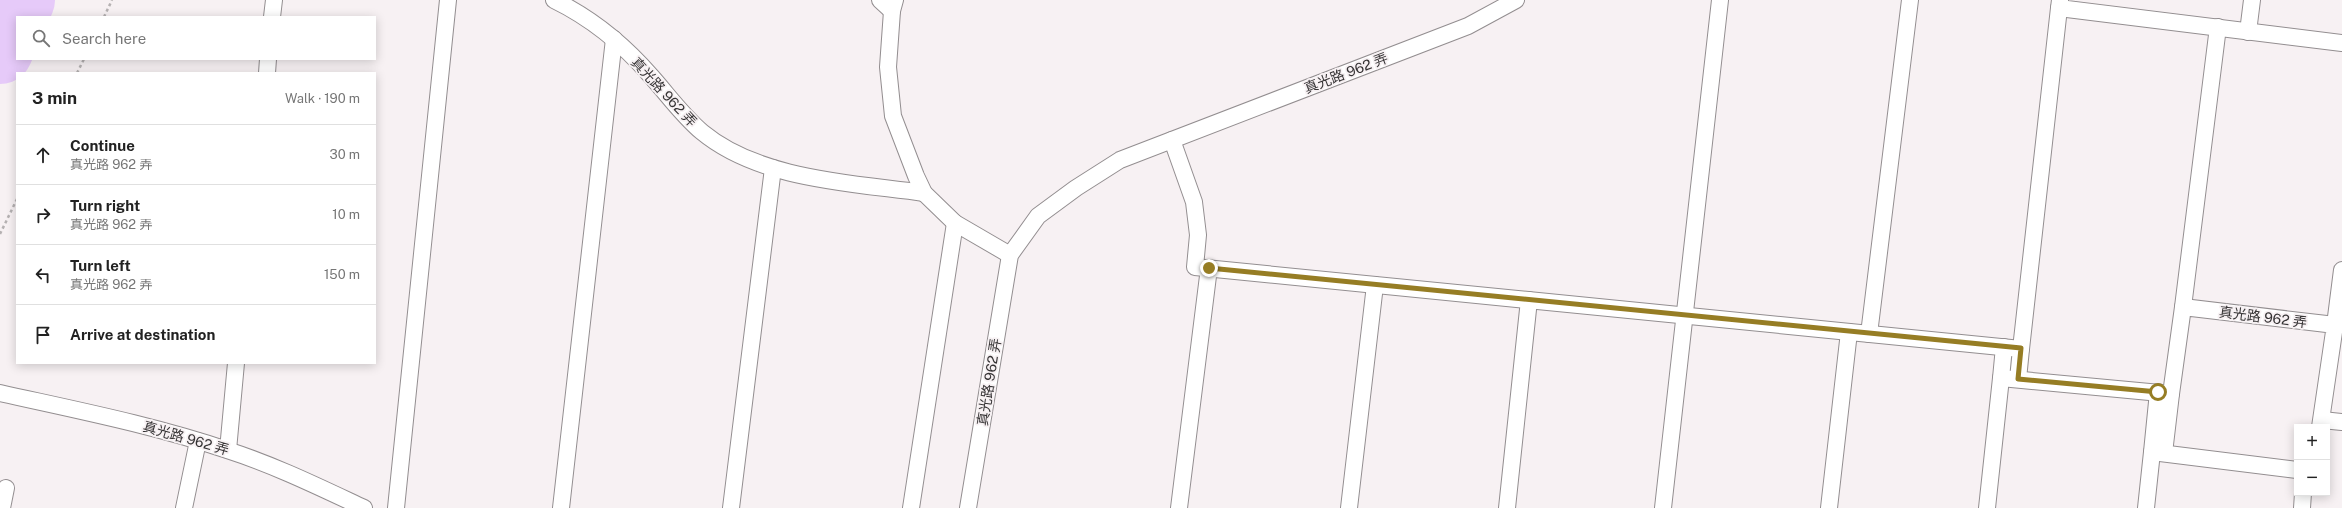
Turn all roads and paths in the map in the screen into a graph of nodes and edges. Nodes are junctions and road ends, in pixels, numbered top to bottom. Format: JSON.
{"nodes":[{"id":1,"x":112,"y":0,"type":"edge"},
{"id":2,"x":274,"y":0,"type":"edge"},
{"id":3,"x":448,"y":0,"type":"edge"},
{"id":4,"x":554,"y":0,"type":"edge"},
{"id":5,"x":880,"y":0,"type":"edge"},
{"id":6,"x":1516,"y":0,"type":"edge"},
{"id":7,"x":1720,"y":0,"type":"edge"},
{"id":8,"x":1910,"y":0,"type":"edge"},
{"id":9,"x":2252,"y":0,"type":"edge"},
{"id":10,"x":2068,"y":4,"type":"edge"},
{"id":11,"x":894,"y":6,"type":"edge"},
{"id":12,"x":104,"y":16,"type":"edge"},
{"id":13,"x":272,"y":16,"type":"edge"},
{"id":14,"x":2218,"y":27,"type":"junction"},
{"id":15,"x":2248,"y":32,"type":"junction"},
{"id":16,"x":614,"y":39,"type":"junction"},
{"id":17,"x":2342,"y":43,"type":"edge"},
{"id":18,"x":84,"y":60,"type":"edge"},
{"id":19,"x":268,"y":60,"type":"edge"},
{"id":20,"x":78,"y":72,"type":"edge"},
{"id":21,"x":266,"y":72,"type":"edge"},
{"id":22,"x":1172,"y":140,"type":"junction"},
{"id":23,"x":773,"y":168,"type":"junction"},
{"id":24,"x":924,"y":193,"type":"junction"},
{"id":25,"x":16,"y":201,"type":"edge"},
{"id":26,"x":955,"y":223,"type":"junction"},
{"id":27,"x":0,"y":234,"type":"edge"},
{"id":28,"x":1010,"y":255,"type":"junction"},
{"id":29,"x":1209,"y":268,"type":"junction"},
{"id":30,"x":2342,"y":270,"type":"edge"},
{"id":31,"x":1375,"y":284,"type":"junction"},
{"id":32,"x":1529,"y":300,"type":"junction"},
{"id":33,"x":2182,"y":307,"type":"junction"},
{"id":34,"x":1684,"y":315,"type":"junction"},
{"id":35,"x":2335,"y":325,"type":"junction"},
{"id":36,"x":1848,"y":332,"type":"junction"},
{"id":37,"x":1869,"y":334,"type":"junction"},
{"id":38,"x":2004,"y":347,"type":"junction"},
{"id":39,"x":2021,"y":348,"type":"junction"},
{"id":40,"x":236,"y":364,"type":"edge"},
{"id":41,"x":2000,"y":378,"type":"junction"},
{"id":42,"x":2018,"y":379,"type":"junction"},
{"id":43,"x":0,"y":393,"type":"edge"},
{"id":44,"x":2164,"y":393,"type":"junction"},
{"id":45,"x":2342,"y":422,"type":"edge"},
{"id":46,"x":2321,"y":424,"type":"edge"},
{"id":47,"x":198,"y":441,"type":"junction"},
{"id":48,"x":228,"y":450,"type":"junction"},
{"id":49,"x":2158,"y":453,"type":"junction"},
{"id":50,"x":2294,"y":470,"type":"edge"},
{"id":51,"x":6,"y":488,"type":"dead end"},
{"id":52,"x":2304,"y":496,"type":"edge"},
{"id":53,"x":2,"y":508,"type":"edge"},
{"id":54,"x":184,"y":508,"type":"edge"},
{"id":55,"x":364,"y":508,"type":"edge"},
{"id":56,"x":396,"y":508,"type":"edge"},
{"id":57,"x":561,"y":508,"type":"edge"},
{"id":58,"x":730,"y":508,"type":"edge"},
{"id":59,"x":911,"y":508,"type":"edge"},
{"id":60,"x":968,"y":508,"type":"edge"},
{"id":61,"x":1179,"y":508,"type":"edge"},
{"id":62,"x":1349,"y":508,"type":"edge"},
{"id":63,"x":1507,"y":508,"type":"edge"},
{"id":64,"x":1663,"y":508,"type":"edge"},
{"id":65,"x":1829,"y":508,"type":"edge"},
{"id":66,"x":1987,"y":508,"type":"edge"},
{"id":67,"x":2146,"y":508,"type":"edge"},
{"id":68,"x":2302,"y":508,"type":"edge"}],
"edges":[{"from":1,"to":12,"type":"path"},
{"from":2,"to":13,"type":"lane"},
{"from":3,"to":56,"type":"lane"},
{"from":4,"to":16,"type":"lane","name":"真光路 962 弄"},
{"from":5,"to":11,"type":"lane"},
{"from":6,"to":22,"type":"lane","name":"真光路 962 弄"},
{"from":7,"to":34,"type":"lane"},
{"from":8,"to":37,"type":"lane"},
{"from":9,"to":15,"type":"lane"},
{"from":10,"to":14,"type":"lane"},
{"from":10,"to":39,"type":"lane"},
{"from":11,"to":24,"type":"lane"},
{"from":14,"to":15,"type":"lane"},
{"from":14,"to":33,"type":"lane"},
{"from":15,"to":17,"type":"lane"},
{"from":16,"to":23,"type":"lane","name":"真光路 962 弄"},
{"from":16,"to":57,"type":"lane"},
{"from":18,"to":20,"type":"path"},
{"from":19,"to":21,"type":"lane"},
{"from":22,"to":28,"type":"lane","name":"真光路 962 弄"},
{"from":22,"to":29,"type":"lane"},
{"from":23,"to":24,"type":"lane","name":"真光路 962 弄"},
{"from":23,"to":58,"type":"lane"},
{"from":24,"to":26,"type":"lane"},
{"from":25,"to":27,"type":"path"},
{"from":26,"to":28,"type":"lane"},
{"from":26,"to":59,"type":"lane"},
{"from":28,"to":60,"type":"lane","name":"真光路 962 弄"},
{"from":29,"to":31,"type":"lane"},
{"from":29,"to":61,"type":"lane"},
{"from":30,"to":35,"type":"lane"},
{"from":31,"to":32,"type":"lane"},
{"from":31,"to":62,"type":"lane"},
{"from":32,"to":34,"type":"lane"},
{"from":32,"to":63,"type":"lane"},
{"from":33,"to":35,"type":"lane","name":"真光路 962 弄"},
{"from":33,"to":44,"type":"lane"},
{"from":34,"to":36,"type":"lane"},
{"from":34,"to":64,"type":"lane"},
{"from":35,"to":46,"type":"lane"},
{"from":36,"to":37,"type":"lane"},
{"from":36,"to":65,"type":"lane"},
{"from":37,"to":38,"type":"lane"},
{"from":38,"to":39,"type":"lane"},
{"from":38,"to":41,"type":"lane"},
{"from":39,"to":42,"type":"lane"},
{"from":40,"to":48,"type":"lane"},
{"from":41,"to":42,"type":"lane"},
{"from":41,"to":66,"type":"lane"},
{"from":42,"to":44,"type":"lane"},
{"from":43,"to":47,"type":"lane","name":"真光路 962 弄"},
{"from":44,"to":49,"type":"lane"},
{"from":45,"to":46,"type":"lane"},
{"from":47,"to":48,"type":"lane","name":"真光路 962 弄"},
{"from":47,"to":54,"type":"lane"},
{"from":48,"to":55,"type":"lane","name":"真光路 962 弄"},
{"from":49,"to":50,"type":"lane"},
{"from":49,"to":67,"type":"lane"},
{"from":51,"to":53,"type":"lane"},
{"from":52,"to":68,"type":"lane"}]}
